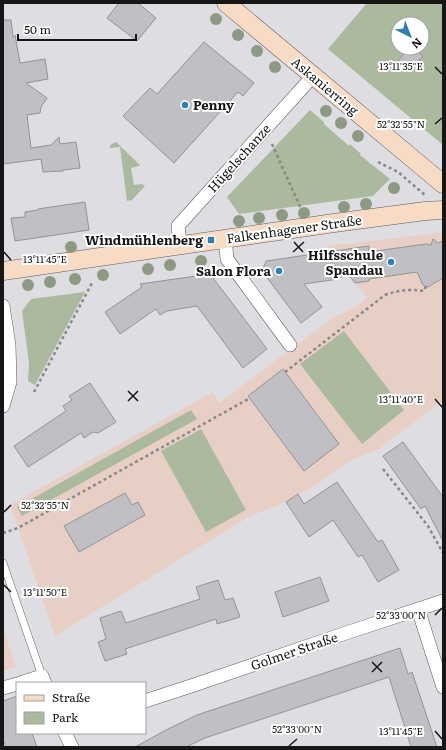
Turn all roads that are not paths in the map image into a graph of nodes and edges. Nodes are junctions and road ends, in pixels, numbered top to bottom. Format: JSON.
{"nodes":[{"id":1,"x":226,"y":3,"type":"edge"},
{"id":2,"x":313,"y":76,"type":"junction"},
{"id":3,"x":443,"y":184,"type":"edge"},
{"id":4,"x":437,"y":204,"type":"edge"},
{"id":5,"x":225,"y":238,"type":"junction"},
{"id":6,"x":180,"y":244,"type":"junction"},
{"id":7,"x":3,"y":271,"type":"edge"},
{"id":8,"x":3,"y":306,"type":"edge"},
{"id":9,"x":290,"y":345,"type":"dead end"},
{"id":10,"x":3,"y":406,"type":"edge"},
{"id":11,"x":3,"y":563,"type":"edge"},
{"id":12,"x":443,"y":601,"type":"edge"},
{"id":13,"x":418,"y":609,"type":"junction"},
{"id":14,"x":44,"y":680,"type":"edge"},
{"id":15,"x":27,"y":682,"type":"edge"},
{"id":16,"x":16,"y":684,"type":"edge"},
{"id":17,"x":443,"y":687,"type":"edge"},
{"id":18,"x":3,"y":688,"type":"edge"},
{"id":19,"x":146,"y":701,"type":"edge"},
{"id":20,"x":66,"y":734,"type":"edge"},
{"id":21,"x":72,"y":747,"type":"edge"}],
"edges":[{"from":1,"to":2,"type":"street","name":"Askanierring"},
{"from":2,"to":3,"type":"street","name":"Askanierring"},
{"from":2,"to":6,"type":"street","name":"Hügelschanze"},
{"from":4,"to":5,"type":"street","name":"Falkenhagener Straße"},
{"from":5,"to":6,"type":"street","name":"Falkenhagener Straße"},
{"from":5,"to":9,"type":"street"},
{"from":6,"to":7,"type":"street","name":"Falkenhagener Straße"},
{"from":8,"to":10,"type":"street"},
{"from":11,"to":14,"type":"lane"},
{"from":12,"to":13,"type":"street","name":"Golmer Straße"},
{"from":13,"to":17,"type":"street"},
{"from":13,"to":19,"type":"street","name":"Golmer Straße"},
{"from":14,"to":15,"type":"street"},
{"from":16,"to":18,"type":"street"},
{"from":20,"to":21,"type":"street"}]}
